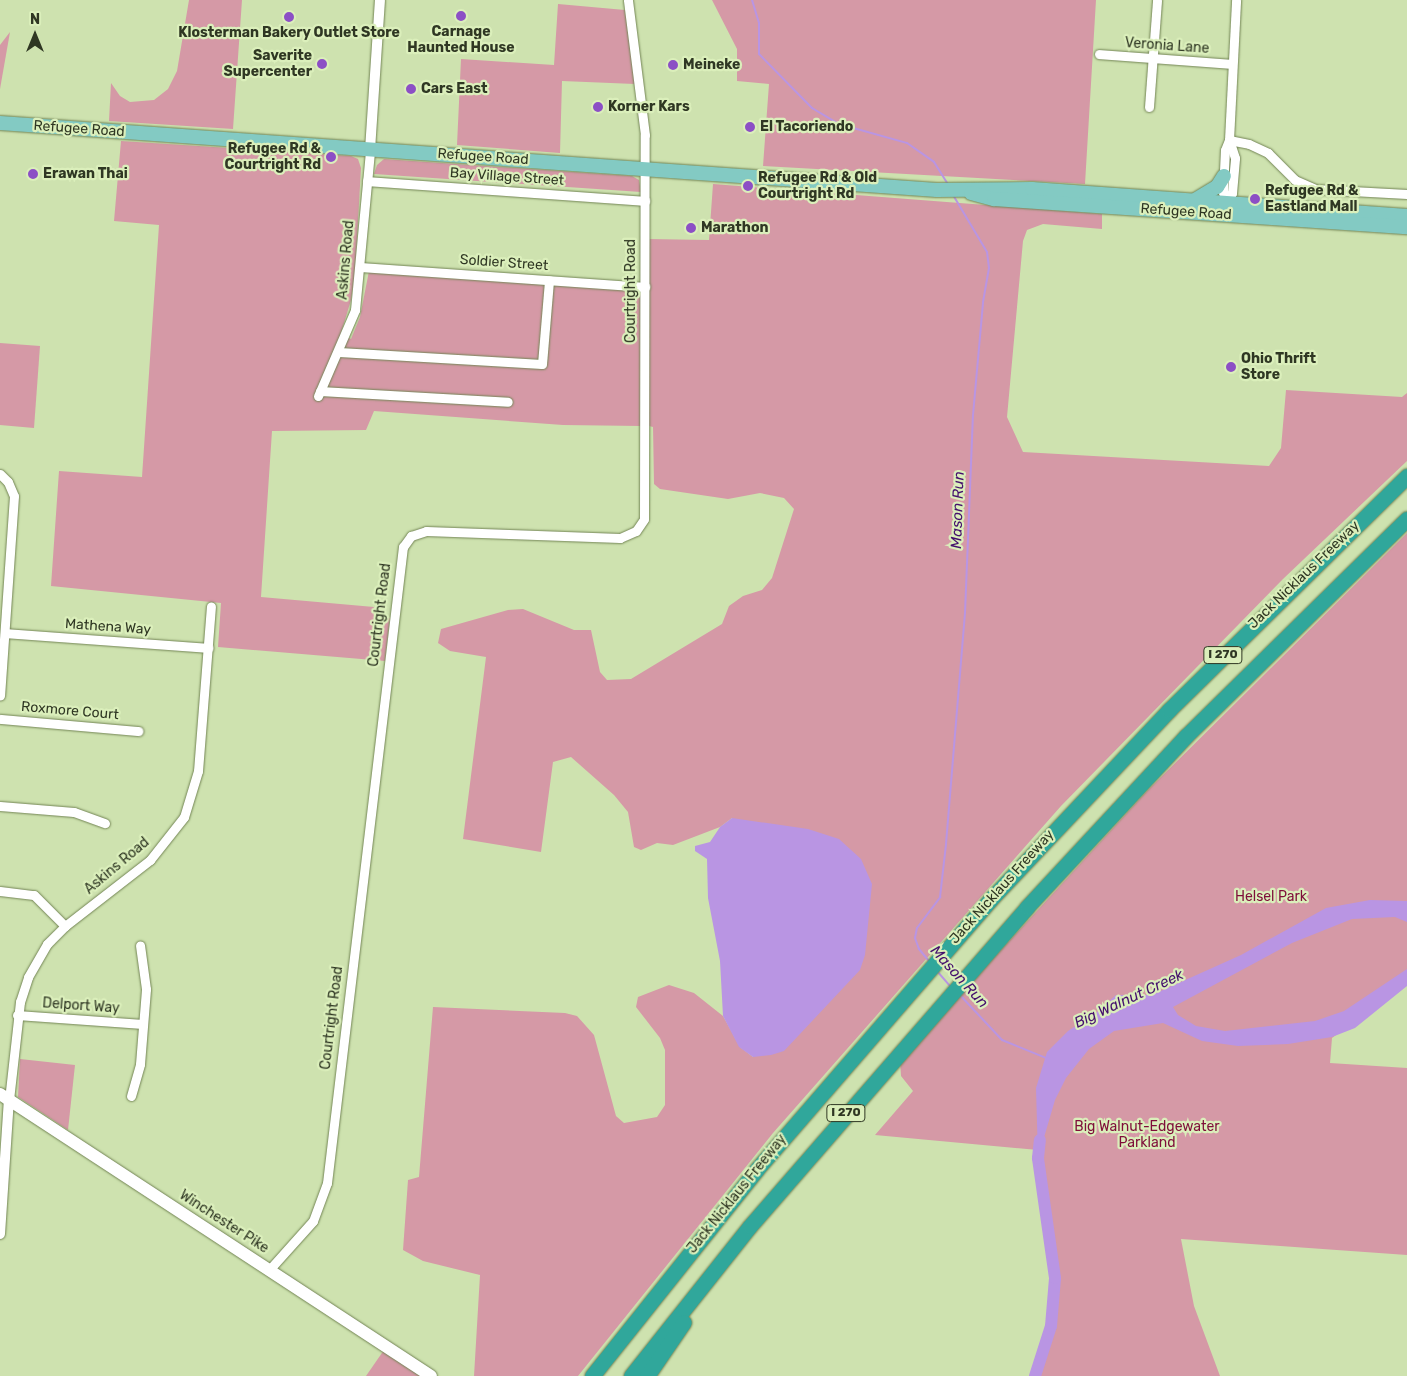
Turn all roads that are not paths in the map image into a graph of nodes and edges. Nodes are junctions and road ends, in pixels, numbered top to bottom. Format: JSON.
{"nodes":[{"id":1,"x":380,"y":0,"type":"edge"},
{"id":2,"x":628,"y":0,"type":"edge"},
{"id":3,"x":1157,"y":0,"type":"edge"},
{"id":4,"x":1236,"y":0,"type":"edge"},
{"id":5,"x":1100,"y":54,"type":"dead end"},
{"id":6,"x":1152,"y":58,"type":"junction"},
{"id":7,"x":1232,"y":64,"type":"junction"},
{"id":8,"x":1149,"y":107,"type":"dead end"},
{"id":9,"x":0,"y":123,"type":"edge"},
{"id":10,"x":1229,"y":140,"type":"junction"},
{"id":11,"x":1251,"y":145,"type":"junction"},
{"id":12,"x":370,"y":150,"type":"junction"},
{"id":13,"x":1235,"y":158,"type":"junction"},
{"id":14,"x":644,"y":169,"type":"junction"},
{"id":15,"x":1224,"y":176,"type":"junction"},
{"id":16,"x":367,"y":181,"type":"junction"},
{"id":17,"x":956,"y":191,"type":"junction"},
{"id":18,"x":1407,"y":194,"type":"edge"},
{"id":19,"x":645,"y":200,"type":"junction"},
{"id":20,"x":1193,"y":200,"type":"junction"},
{"id":21,"x":1227,"y":205,"type":"junction"},
{"id":22,"x":1407,"y":216,"type":"edge"},
{"id":23,"x":1407,"y":228,"type":"edge"},
{"id":24,"x":361,"y":267,"type":"junction"},
{"id":25,"x":549,"y":280,"type":"junction"},
{"id":26,"x":644,"y":287,"type":"junction"},
{"id":27,"x":339,"y":352,"type":"junction"},
{"id":28,"x":508,"y":402,"type":"dead end"},
{"id":29,"x":1407,"y":476,"type":"edge"},
{"id":30,"x":3,"y":477,"type":"edge"},
{"id":31,"x":1407,"y":519,"type":"edge"},
{"id":32,"x":4,"y":585,"type":"edge"},
{"id":33,"x":211,"y":607,"type":"dead end"},
{"id":34,"x":5,"y":633,"type":"junction"},
{"id":35,"x":208,"y":648,"type":"junction"},
{"id":36,"x":0,"y":696,"type":"edge"},
{"id":37,"x":0,"y":719,"type":"edge"},
{"id":38,"x":138,"y":730,"type":"dead end"},
{"id":39,"x":0,"y":806,"type":"edge"},
{"id":40,"x":105,"y":823,"type":"dead end"},
{"id":41,"x":0,"y":891,"type":"edge"},
{"id":42,"x":65,"y":926,"type":"junction"},
{"id":43,"x":140,"y":945,"type":"dead end"},
{"id":44,"x":17,"y":1015,"type":"junction"},
{"id":45,"x":143,"y":1024,"type":"junction"},
{"id":46,"x":130,"y":1096,"type":"dead end"},
{"id":47,"x":4,"y":1097,"type":"edge"},
{"id":48,"x":750,"y":1226,"type":"junction"},
{"id":49,"x":0,"y":1234,"type":"edge"},
{"id":50,"x":269,"y":1270,"type":"junction"},
{"id":51,"x":431,"y":1376,"type":"edge"},
{"id":52,"x":592,"y":1376,"type":"edge"},
{"id":53,"x":630,"y":1376,"type":"edge"},
{"id":54,"x":647,"y":1376,"type":"edge"}],
"edges":[{"from":1,"to":12,"type":"street"},
{"from":2,"to":14,"type":"street","name":"Courtright Road"},
{"from":3,"to":6,"type":"street"},
{"from":4,"to":7,"type":"street"},
{"from":5,"to":6,"type":"street","name":"Veronia Lane"},
{"from":6,"to":7,"type":"street","name":"Veronia Lane"},
{"from":6,"to":8,"type":"street"},
{"from":7,"to":10,"type":"street"},
{"from":9,"to":12,"type":"main road","name":"Refugee Road"},
{"from":10,"to":11,"type":"street"},
{"from":10,"to":13,"type":"street"},
{"from":10,"to":15,"type":"street"},
{"from":11,"to":13,"type":"street"},
{"from":11,"to":18,"type":"street"},
{"from":12,"to":14,"type":"main road","name":"Refugee Road"},
{"from":12,"to":16,"type":"street","name":"Askins Road"},
{"from":13,"to":21,"type":"street"},
{"from":14,"to":17,"type":"main road","name":"Refugee Road"},
{"from":14,"to":19,"type":"street","name":"Courtright Road"},
{"from":15,"to":20,"type":"main road"},
{"from":15,"to":21,"type":"street"},
{"from":16,"to":19,"type":"street","name":"Bay Village Street"},
{"from":16,"to":24,"type":"street","name":"Askins Road"},
{"from":17,"to":20,"type":"main road","name":"Refugee Road"},
{"from":17,"to":21,"type":"main road","name":"Refugee Road"},
{"from":19,"to":26,"type":"street","name":"Courtright Road"},
{"from":20,"to":21,"type":"main road","name":"Refugee Road"},
{"from":21,"to":22,"type":"main road","name":"Refugee Road"},
{"from":21,"to":23,"type":"main road","name":"Refugee Road"},
{"from":24,"to":25,"type":"street","name":"Soldier Street"},
{"from":24,"to":27,"type":"street","name":"Askins Road"},
{"from":25,"to":26,"type":"street","name":"Soldier Street"},
{"from":25,"to":27,"type":"street"},
{"from":26,"to":50,"type":"street","name":"Courtright Road"},
{"from":27,"to":28,"type":"street","name":"Askins Road"},
{"from":29,"to":52,"type":"highway","name":"Jack Nicklaus Freeway","number":"I 270"},
{"from":30,"to":32,"type":"street"},
{"from":31,"to":48,"type":"highway","number":"I 270"},
{"from":32,"to":34,"type":"street"},
{"from":33,"to":35,"type":"street","name":"Askins Road"},
{"from":34,"to":35,"type":"street","name":"Mathena Way"},
{"from":34,"to":36,"type":"street"},
{"from":35,"to":42,"type":"street","name":"Askins Road"},
{"from":37,"to":38,"type":"street","name":"Roxmore Court"},
{"from":39,"to":40,"type":"street"},
{"from":41,"to":42,"type":"street"},
{"from":42,"to":44,"type":"street","name":"Askins Road"},
{"from":43,"to":45,"type":"street"},
{"from":44,"to":45,"type":"street","name":"Delport Way"},
{"from":44,"to":47,"type":"street","name":"Askins Road"},
{"from":45,"to":46,"type":"street"},
{"from":47,"to":49,"type":"street"},
{"from":47,"to":50,"type":"main road","name":"Winchester Pike"},
{"from":48,"to":53,"type":"highway","number":"I 270"},
{"from":48,"to":54,"type":"highway"},
{"from":50,"to":51,"type":"main road","name":"Winchester Pike"}]}
